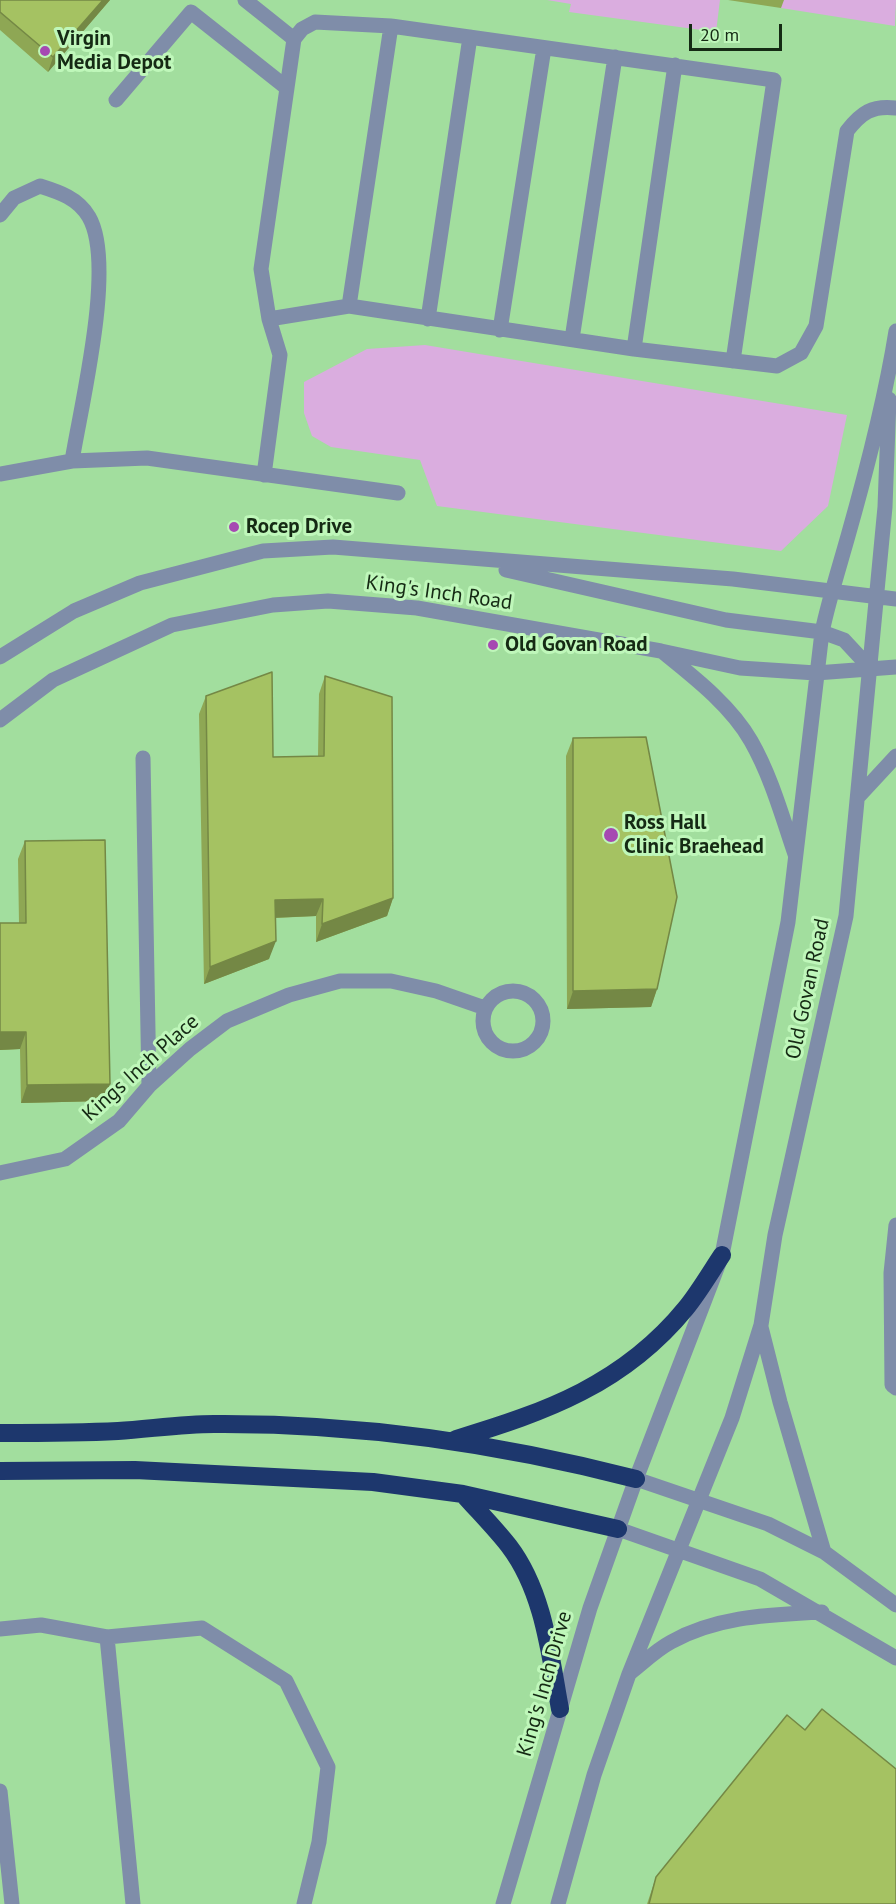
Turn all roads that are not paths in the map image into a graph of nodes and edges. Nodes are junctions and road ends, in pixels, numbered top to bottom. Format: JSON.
{"nodes":[{"id":1,"x":245,"y":0,"type":"edge"},
{"id":2,"x":391,"y":26,"type":"junction"},
{"id":3,"x":470,"y":37,"type":"junction"},
{"id":4,"x":294,"y":39,"type":"junction"},
{"id":5,"x":544,"y":48,"type":"junction"},
{"id":6,"x":615,"y":57,"type":"junction"},
{"id":7,"x":675,"y":65,"type":"junction"},
{"id":8,"x":287,"y":88,"type":"junction"},
{"id":9,"x":116,"y":100,"type":"dead end"},
{"id":10,"x":896,"y":108,"type":"edge"},
{"id":11,"x":0,"y":215,"type":"edge"},
{"id":12,"x":349,"y":306,"type":"junction"},
{"id":13,"x":269,"y":319,"type":"junction"},
{"id":14,"x":428,"y":319,"type":"junction"},
{"id":15,"x":500,"y":330,"type":"junction"},
{"id":16,"x":896,"y":331,"type":"edge"},
{"id":17,"x":572,"y":339,"type":"junction"},
{"id":18,"x":634,"y":349,"type":"junction"},
{"id":19,"x":733,"y":361,"type":"junction"},
{"id":20,"x":891,"y":366,"type":"junction"},
{"id":21,"x":72,"y":461,"type":"junction"},
{"id":22,"x":0,"y":474,"type":"edge"},
{"id":23,"x":264,"y":475,"type":"junction"},
{"id":24,"x":398,"y":493,"type":"dead end"},
{"id":25,"x":456,"y":559,"type":"junction"},
{"id":26,"x":831,"y":591,"type":"junction"},
{"id":27,"x":876,"y":597,"type":"junction"},
{"id":28,"x":896,"y":599,"type":"edge"},
{"id":29,"x":822,"y":632,"type":"junction"},
{"id":30,"x":662,"y":651,"type":"junction"},
{"id":31,"x":0,"y":657,"type":"edge"},
{"id":32,"x":896,"y":667,"type":"edge"},
{"id":33,"x":870,"y":668,"type":"junction"},
{"id":34,"x":816,"y":673,"type":"junction"},
{"id":35,"x":0,"y":720,"type":"edge"},
{"id":36,"x":896,"y":756,"type":"edge"},
{"id":37,"x":143,"y":758,"type":"dead end"},
{"id":38,"x":859,"y":796,"type":"junction"},
{"id":39,"x":797,"y":858,"type":"junction"},
{"id":40,"x":485,"y":1008,"type":"junction"},
{"id":41,"x":149,"y":1086,"type":"junction"},
{"id":42,"x":0,"y":1173,"type":"edge"},
{"id":43,"x":896,"y":1225,"type":"edge"},
{"id":44,"x":722,"y":1255,"type":"junction"},
{"id":45,"x":761,"y":1325,"type":"junction"},
{"id":46,"x":896,"y":1388,"type":"edge"},
{"id":47,"x":0,"y":1433,"type":"edge"},
{"id":48,"x":452,"y":1440,"type":"junction"},
{"id":49,"x":0,"y":1471,"type":"edge"},
{"id":50,"x":636,"y":1479,"type":"junction"},
{"id":51,"x":463,"y":1494,"type":"junction"},
{"id":52,"x":701,"y":1500,"type":"junction"},
{"id":53,"x":618,"y":1529,"type":"junction"},
{"id":54,"x":680,"y":1550,"type":"junction"},
{"id":55,"x":824,"y":1552,"type":"junction"},
{"id":56,"x":896,"y":1605,"type":"edge"},
{"id":57,"x":822,"y":1612,"type":"junction"},
{"id":58,"x":0,"y":1629,"type":"edge"},
{"id":59,"x":107,"y":1637,"type":"junction"},
{"id":60,"x":896,"y":1658,"type":"edge"},
{"id":61,"x":629,"y":1674,"type":"junction"},
{"id":62,"x":560,"y":1709,"type":"junction"},
{"id":63,"x":0,"y":1791,"type":"edge"},
{"id":64,"x":12,"y":1904,"type":"edge"},
{"id":65,"x":133,"y":1904,"type":"edge"},
{"id":66,"x":304,"y":1904,"type":"edge"},
{"id":67,"x":503,"y":1904,"type":"edge"},
{"id":68,"x":558,"y":1904,"type":"edge"}],
"edges":[{"from":1,"to":4,"type":"street"},
{"from":2,"to":3,"type":"street"},
{"from":2,"to":4,"type":"street"},
{"from":2,"to":12,"type":"street"},
{"from":3,"to":5,"type":"street"},
{"from":3,"to":14,"type":"street"},
{"from":4,"to":8,"type":"street"},
{"from":5,"to":6,"type":"street"},
{"from":5,"to":15,"type":"street"},
{"from":6,"to":7,"type":"street"},
{"from":6,"to":17,"type":"street"},
{"from":7,"to":18,"type":"street"},
{"from":7,"to":19,"type":"street"},
{"from":8,"to":9,"type":"street"},
{"from":8,"to":13,"type":"street"},
{"from":10,"to":19,"type":"street"},
{"from":11,"to":21,"type":"street"},
{"from":12,"to":13,"type":"street"},
{"from":12,"to":14,"type":"street"},
{"from":13,"to":23,"type":"street"},
{"from":14,"to":15,"type":"street"},
{"from":15,"to":17,"type":"street"},
{"from":16,"to":20,"type":"street","name":"Old Govan Road"},
{"from":17,"to":18,"type":"street"},
{"from":18,"to":19,"type":"street"},
{"from":20,"to":26,"type":"street","name":"Old Govan Road"},
{"from":20,"to":27,"type":"street","name":"Old Govan Road"},
{"from":21,"to":22,"type":"street"},
{"from":21,"to":23,"type":"street"},
{"from":23,"to":24,"type":"street"},
{"from":25,"to":26,"type":"street","name":"King's Inch Road"},
{"from":25,"to":29,"type":"street"},
{"from":25,"to":31,"type":"street","name":"King's Inch Road"},
{"from":26,"to":27,"type":"street","name":"King's Inch Road"},
{"from":26,"to":29,"type":"street","name":"Old Govan Road"},
{"from":27,"to":28,"type":"street","name":"King's Inch Road"},
{"from":27,"to":33,"type":"street","name":"Old Govan Road"},
{"from":29,"to":33,"type":"street"},
{"from":29,"to":34,"type":"street","name":"Old Govan Road"},
{"from":30,"to":34,"type":"street","name":"King's Inch Road"},
{"from":30,"to":35,"type":"street","name":"King's Inch Road"},
{"from":30,"to":39,"type":"street"},
{"from":32,"to":33,"type":"street","name":"King's Inch Road"},
{"from":33,"to":34,"type":"street","name":"King's Inch Road"},
{"from":33,"to":38,"type":"street","name":"Old Govan Road"},
{"from":34,"to":39,"type":"street","name":"Old Govan Road"},
{"from":36,"to":38,"type":"street"},
{"from":37,"to":41,"type":"street"},
{"from":38,"to":45,"type":"street","name":"Old Govan Road"},
{"from":39,"to":44,"type":"street","name":"Old Govan Road"},
{"from":40,"to":40,"type":"street"},
{"from":40,"to":41,"type":"street","name":"Kings Inch Place"},
{"from":41,"to":42,"type":"street","name":"Kings Inch Place"},
{"from":43,"to":46,"type":"street"},
{"from":44,"to":48,"type":"highway"},
{"from":44,"to":50,"type":"street","name":"Old Govan Road"},
{"from":45,"to":52,"type":"street","name":"Old Govan Road"},
{"from":45,"to":55,"type":"street"},
{"from":47,"to":48,"type":"highway"},
{"from":48,"to":50,"type":"highway"},
{"from":49,"to":51,"type":"highway"},
{"from":50,"to":52,"type":"street"},
{"from":50,"to":53,"type":"street","name":"King's Inch Drive"},
{"from":51,"to":53,"type":"highway"},
{"from":51,"to":62,"type":"highway"},
{"from":52,"to":54,"type":"street"},
{"from":52,"to":55,"type":"street"},
{"from":53,"to":54,"type":"street"},
{"from":53,"to":62,"type":"street","name":"King's Inch Drive"},
{"from":54,"to":57,"type":"street"},
{"from":54,"to":61,"type":"street"},
{"from":55,"to":56,"type":"street"},
{"from":57,"to":60,"type":"street"},
{"from":57,"to":61,"type":"street"},
{"from":58,"to":59,"type":"street"},
{"from":59,"to":65,"type":"street"},
{"from":59,"to":66,"type":"street"},
{"from":61,"to":68,"type":"street"},
{"from":62,"to":67,"type":"street","name":"King's Inch Drive"},
{"from":63,"to":64,"type":"street"}]}
